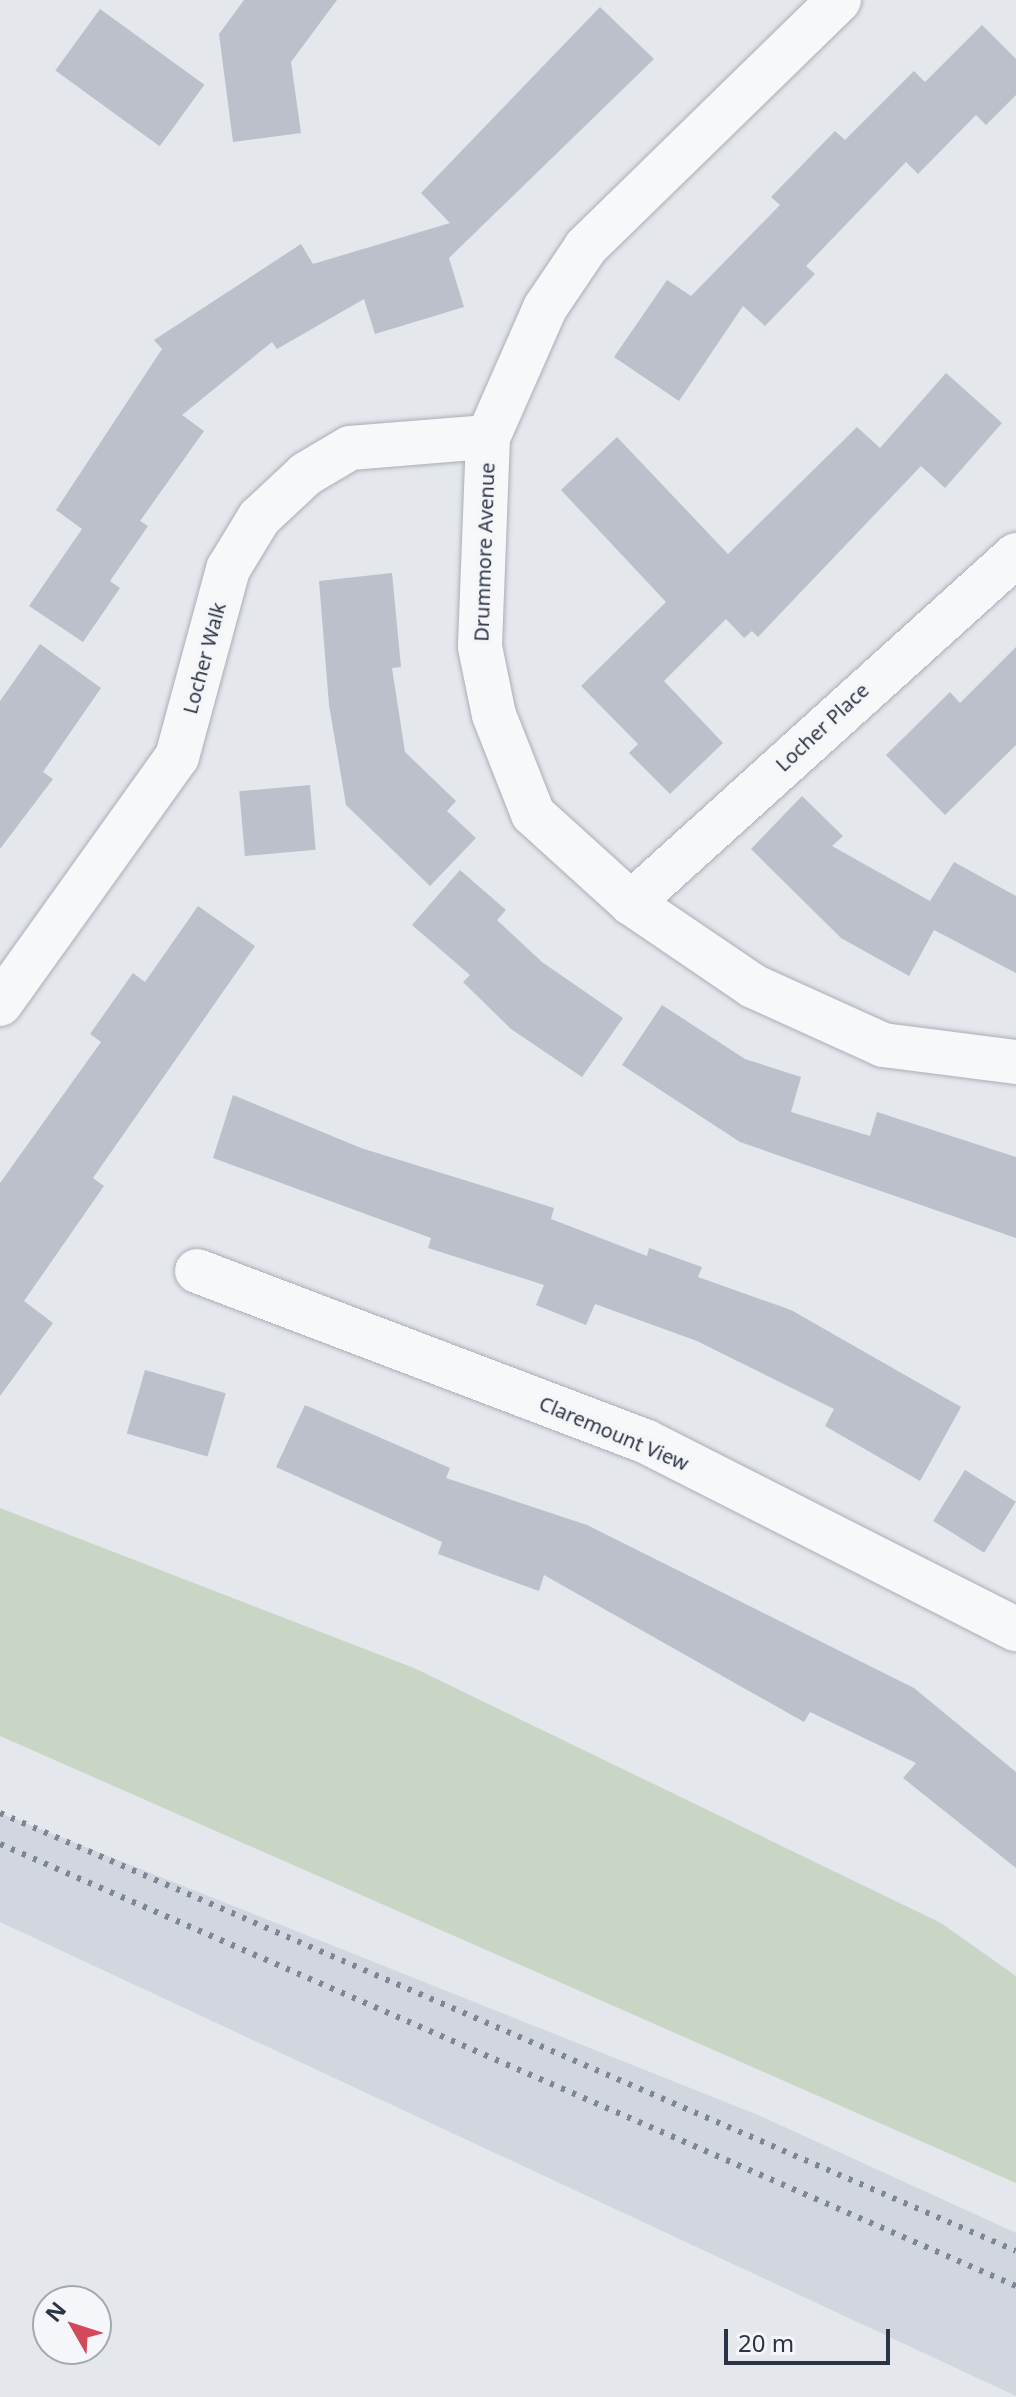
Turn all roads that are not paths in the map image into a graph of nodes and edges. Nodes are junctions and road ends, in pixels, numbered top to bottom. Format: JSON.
{"nodes":[{"id":1,"x":839,"y":0,"type":"edge"},
{"id":2,"x":488,"y":437,"type":"junction"},
{"id":3,"x":1016,"y":555,"type":"edge"},
{"id":4,"x":631,"y":903,"type":"junction"},
{"id":5,"x":0,"y":1004,"type":"edge"},
{"id":6,"x":1016,"y":1062,"type":"edge"},
{"id":7,"x":197,"y":1271,"type":"dead end"},
{"id":8,"x":1016,"y":1629,"type":"edge"}],
"edges":[{"from":1,"to":2,"type":"street","name":"Drummore Avenue"},
{"from":2,"to":4,"type":"street","name":"Drummore Avenue"},
{"from":2,"to":5,"type":"street","name":"Locher Walk"},
{"from":3,"to":4,"type":"street","name":"Locher Place"},
{"from":4,"to":6,"type":"street","name":"Drummore Avenue"},
{"from":7,"to":8,"type":"street","name":"Claremount View"}]}
